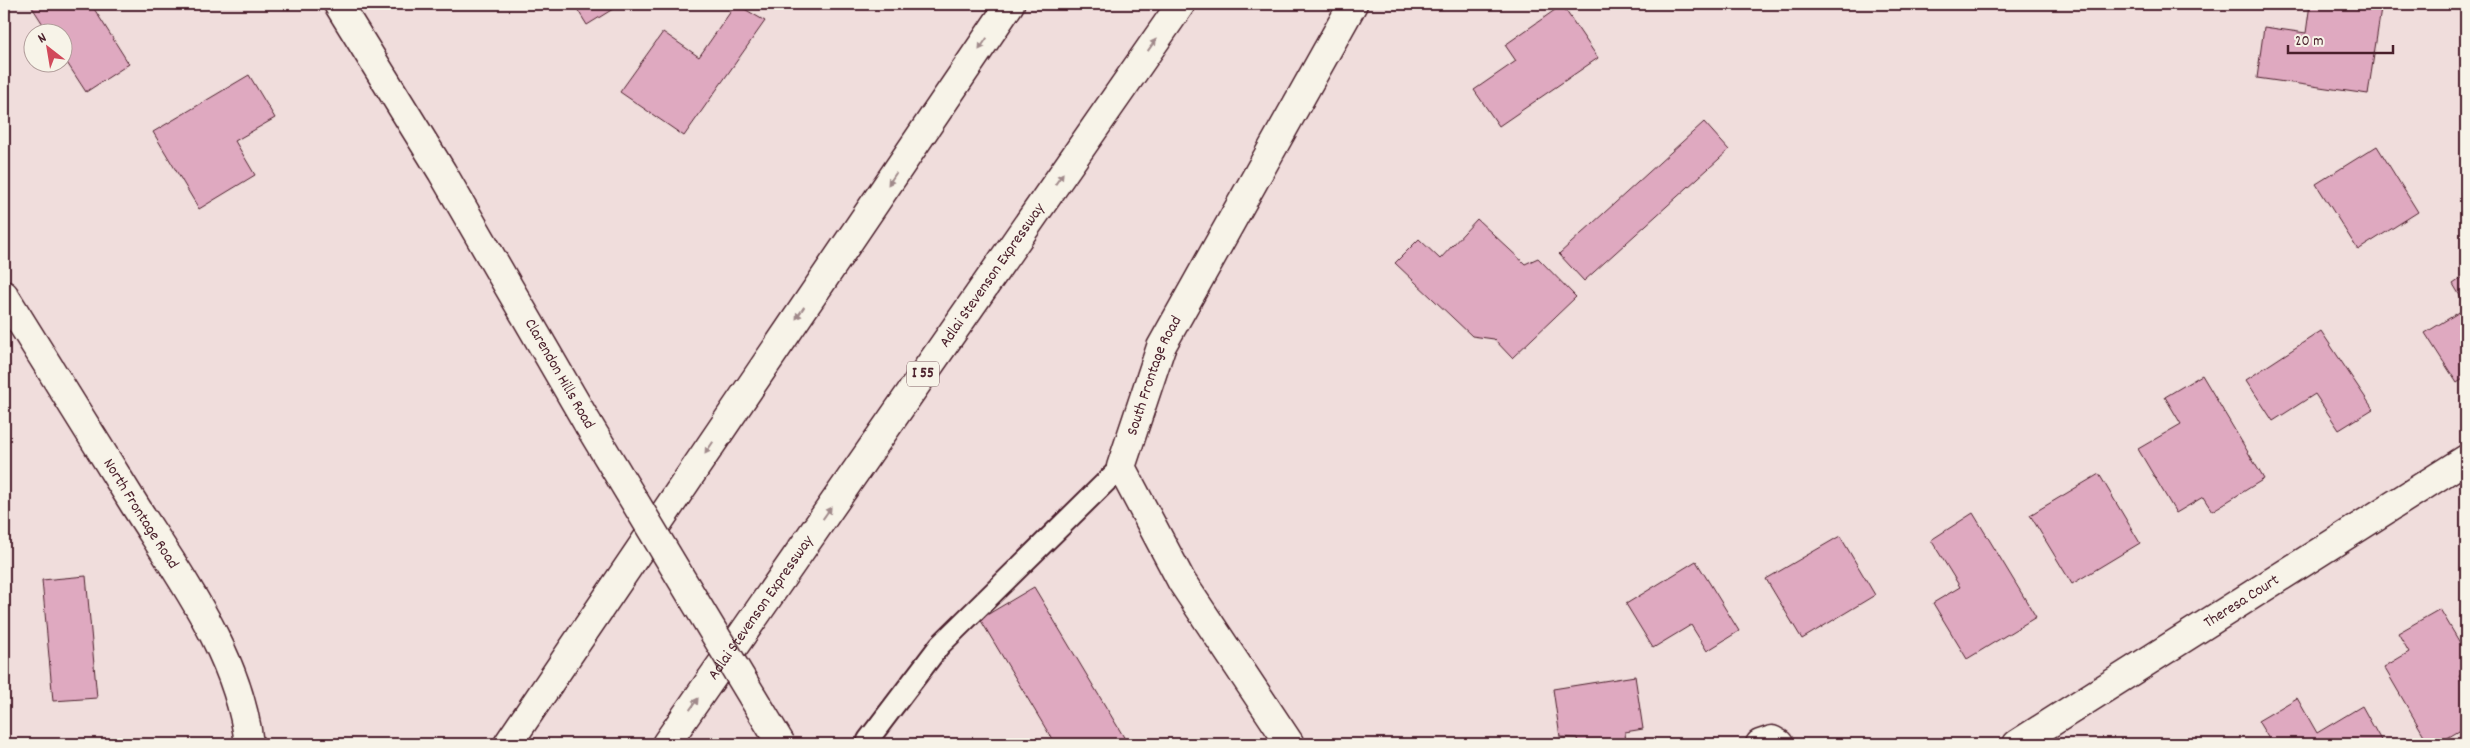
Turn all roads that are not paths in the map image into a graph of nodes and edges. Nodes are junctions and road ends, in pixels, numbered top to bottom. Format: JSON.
{"nodes":[{"id":1,"x":338,"y":4,"type":"edge"},
{"id":2,"x":1010,"y":4,"type":"edge"},
{"id":3,"x":1181,"y":4,"type":"edge"},
{"id":4,"x":1353,"y":4,"type":"edge"},
{"id":5,"x":4,"y":295,"type":"edge"},
{"id":6,"x":2466,"y":459,"type":"edge"},
{"id":7,"x":1121,"y":467,"type":"junction"},
{"id":8,"x":868,"y":740,"type":"dead end"},
{"id":9,"x":249,"y":744,"type":"edge"},
{"id":10,"x":508,"y":744,"type":"edge"},
{"id":11,"x":666,"y":744,"type":"edge"},
{"id":12,"x":781,"y":744,"type":"edge"},
{"id":13,"x":1290,"y":744,"type":"edge"},
{"id":14,"x":1760,"y":744,"type":"edge"},
{"id":15,"x":1779,"y":744,"type":"edge"},
{"id":16,"x":2016,"y":744,"type":"edge"}],
"edges":[{"from":1,"to":12,"type":"main road","name":"Clarendon Hills Road","bridge":true},
{"from":2,"to":10,"type":"main road","one_way":true},
{"from":11,"to":3,"type":"main road","name":"Adlai Stevenson Expressway","number":"I 55","one_way":true},
{"from":4,"to":7,"type":"main road","name":"South Frontage Road"},
{"from":5,"to":9,"type":"main road","name":"North Frontage Road"},
{"from":6,"to":16,"type":"main road","name":"Theresa Court"},
{"from":7,"to":8,"type":"lane"},
{"from":7,"to":13,"type":"main road"},
{"from":14,"to":15,"type":"main road"}]}
